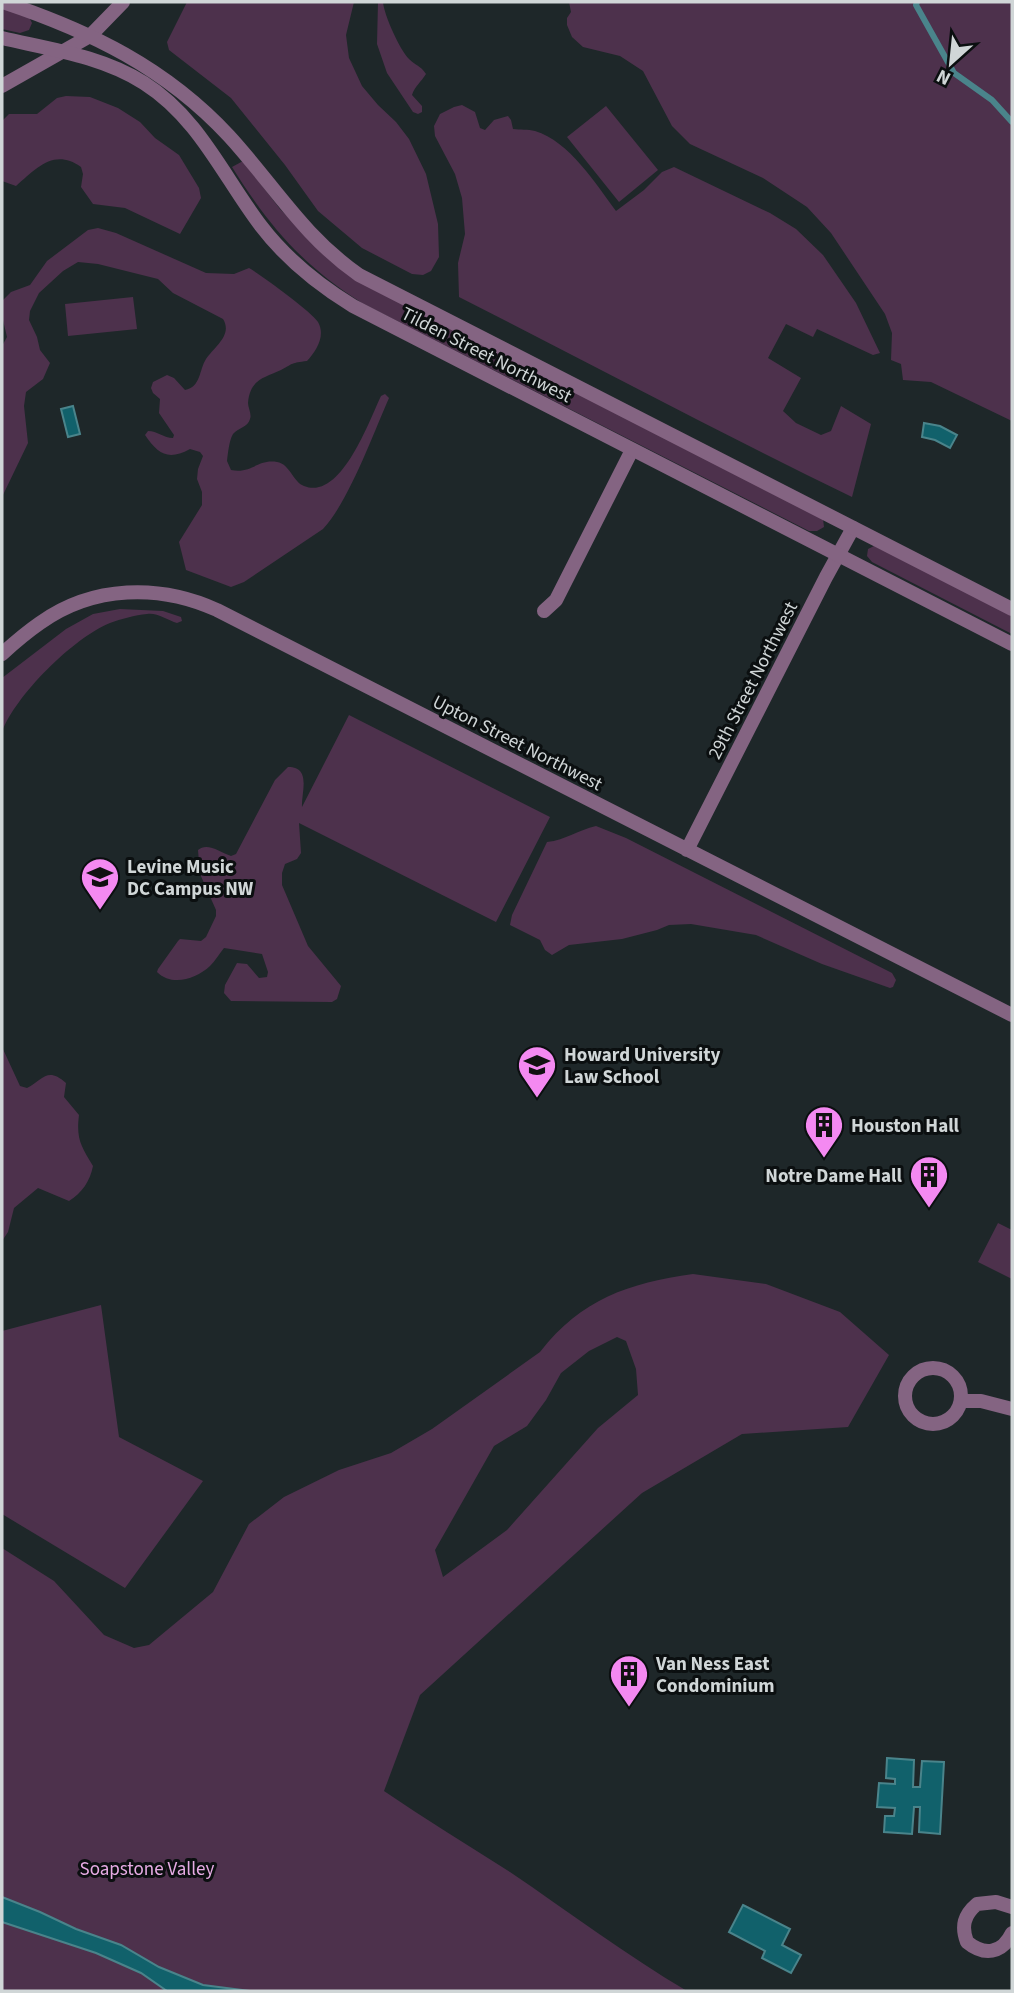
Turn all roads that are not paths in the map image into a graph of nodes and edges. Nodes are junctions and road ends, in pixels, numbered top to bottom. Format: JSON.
{"nodes":[{"id":1,"x":3,"y":2,"type":"edge"},
{"id":2,"x":122,"y":2,"type":"edge"},
{"id":3,"x":90,"y":36,"type":"junction"},
{"id":4,"x":2,"y":38,"type":"edge"},
{"id":5,"x":64,"y":52,"type":"junction"},
{"id":6,"x":2,"y":86,"type":"edge"},
{"id":7,"x":243,"y":151,"type":"junction"},
{"id":8,"x":221,"y":165,"type":"junction"},
{"id":9,"x":632,"y":450,"type":"junction"},
{"id":10,"x":853,"y":528,"type":"junction"},
{"id":11,"x":838,"y":555,"type":"junction"},
{"id":12,"x":1012,"y":609,"type":"edge"},
{"id":13,"x":544,"y":611,"type":"dead end"},
{"id":14,"x":1012,"y":644,"type":"edge"},
{"id":15,"x":2,"y":654,"type":"edge"},
{"id":16,"x":687,"y":850,"type":"junction"},
{"id":17,"x":1012,"y":1015,"type":"edge"},
{"id":18,"x":961,"y":1401,"type":"junction"},
{"id":19,"x":1012,"y":1409,"type":"edge"},
{"id":20,"x":1012,"y":1907,"type":"edge"},
{"id":21,"x":1012,"y":1933,"type":"edge"}],
"edges":[{"from":1,"to":3,"type":"street","name":"Tilden Street Northwest"},
{"from":2,"to":3,"type":"street"},
{"from":3,"to":5,"type":"street"},
{"from":3,"to":7,"type":"street","name":"Tilden Street Northwest"},
{"from":4,"to":5,"type":"street","name":"Tilden Street Northwest"},
{"from":5,"to":6,"type":"street"},
{"from":5,"to":8,"type":"street","name":"Tilden Street Northwest"},
{"from":7,"to":8,"type":"street"},
{"from":7,"to":10,"type":"street","name":"Tilden Street Northwest"},
{"from":8,"to":9,"type":"street","name":"Tilden Street Northwest"},
{"from":9,"to":11,"type":"street","name":"Tilden Street Northwest"},
{"from":9,"to":13,"type":"street"},
{"from":10,"to":11,"type":"street","name":"29th Street Northwest"},
{"from":10,"to":12,"type":"street","name":"Tilden Street Northwest"},
{"from":11,"to":14,"type":"street","name":"Tilden Street Northwest"},
{"from":11,"to":16,"type":"street","name":"29th Street Northwest"},
{"from":15,"to":16,"type":"street","name":"Upton Street Northwest"},
{"from":16,"to":17,"type":"street","name":"Upton Street Northwest"},
{"from":18,"to":18,"type":"street"},
{"from":18,"to":19,"type":"street"},
{"from":20,"to":21,"type":"street"}]}
